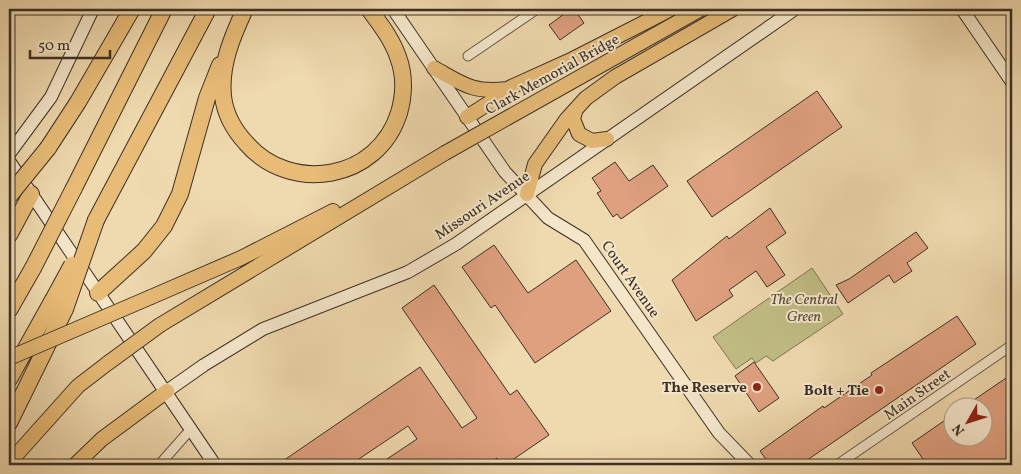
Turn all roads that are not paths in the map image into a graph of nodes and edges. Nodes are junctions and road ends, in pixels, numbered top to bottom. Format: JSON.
{"nodes":[{"id":1,"x":93,"y":9,"type":"edge"},
{"id":2,"x":132,"y":9,"type":"edge"},
{"id":3,"x":164,"y":9,"type":"edge"},
{"id":4,"x":208,"y":9,"type":"edge"},
{"id":5,"x":369,"y":9,"type":"edge"},
{"id":6,"x":392,"y":9,"type":"edge"},
{"id":7,"x":536,"y":9,"type":"edge"},
{"id":8,"x":670,"y":9,"type":"edge"},
{"id":9,"x":701,"y":9,"type":"edge"},
{"id":10,"x":734,"y":9,"type":"edge"},
{"id":11,"x":795,"y":9,"type":"edge"},
{"id":12,"x":962,"y":9,"type":"edge"},
{"id":13,"x":242,"y":15,"type":"edge"},
{"id":14,"x":468,"y":56,"type":"dead end"},
{"id":15,"x":434,"y":68,"type":"junction"},
{"id":16,"x":1012,"y":82,"type":"edge"},
{"id":17,"x":507,"y":89,"type":"junction"},
{"id":18,"x":576,"y":109,"type":"junction"},
{"id":19,"x":467,"y":117,"type":"junction"},
{"id":20,"x":606,"y":139,"type":"junction"},
{"id":21,"x":445,"y":153,"type":"junction"},
{"id":22,"x":9,"y":154,"type":"edge"},
{"id":23,"x":9,"y":161,"type":"edge"},
{"id":24,"x":31,"y":194,"type":"junction"},
{"id":25,"x":527,"y":194,"type":"junction"},
{"id":26,"x":9,"y":196,"type":"edge"},
{"id":27,"x":9,"y":235,"type":"edge"},
{"id":28,"x":98,"y":293,"type":"junction"},
{"id":29,"x":59,"y":304,"type":"junction"},
{"id":30,"x":9,"y":310,"type":"edge"},
{"id":31,"x":1012,"y":345,"type":"edge"},
{"id":32,"x":9,"y":358,"type":"edge"},
{"id":33,"x":9,"y":379,"type":"edge"},
{"id":34,"x":167,"y":391,"type":"junction"},
{"id":35,"x":9,"y":423,"type":"edge"},
{"id":36,"x":191,"y":429,"type":"junction"},
{"id":37,"x":9,"y":463,"type":"edge"},
{"id":38,"x":75,"y":465,"type":"edge"},
{"id":39,"x":159,"y":465,"type":"edge"},
{"id":40,"x":216,"y":465,"type":"edge"},
{"id":41,"x":750,"y":465,"type":"edge"},
{"id":42,"x":837,"y":465,"type":"edge"}],
"edges":[{"from":1,"to":22,"type":"street"},
{"from":2,"to":26,"type":"highway","bridge":true},
{"from":3,"to":30,"type":"highway","bridge":true},
{"from":4,"to":29,"type":"highway","bridge":true},
{"from":5,"to":13,"type":"highway"},
{"from":6,"to":15,"type":"street","name":"Court Avenue"},
{"from":7,"to":14,"type":"street"},
{"from":8,"to":17,"type":"main road"},
{"from":9,"to":21,"type":"main road","name":"Clark Memorial Bridge","bridge":true},
{"from":10,"to":18,"type":"main road"},
{"from":11,"to":20,"type":"street","name":"Missouri Avenue"},
{"from":12,"to":16,"type":"street"},
{"from":13,"to":28,"type":"highway"},
{"from":15,"to":17,"type":"main road"},
{"from":15,"to":19,"type":"street","name":"Court Avenue"},
{"from":17,"to":19,"type":"main road"},
{"from":18,"to":20,"type":"main road"},
{"from":18,"to":25,"type":"main road"},
{"from":19,"to":25,"type":"street","name":"Court Avenue"},
{"from":20,"to":25,"type":"street","name":"Missouri Avenue"},
{"from":21,"to":32,"type":"main road","bridge":true},
{"from":21,"to":37,"type":"main road","bridge":true},
{"from":23,"to":24,"type":"street"},
{"from":24,"to":27,"type":"highway"},
{"from":24,"to":28,"type":"street"},
{"from":25,"to":34,"type":"street","name":"Missouri Avenue"},
{"from":25,"to":41,"type":"street","name":"Court Avenue"},
{"from":28,"to":34,"type":"street"},
{"from":29,"to":33,"type":"highway"},
{"from":29,"to":35,"type":"highway"},
{"from":31,"to":42,"type":"street","name":"Main Street"},
{"from":34,"to":36,"type":"street"},
{"from":34,"to":38,"type":"main road"},
{"from":36,"to":39,"type":"street"},
{"from":36,"to":40,"type":"street"}]}
